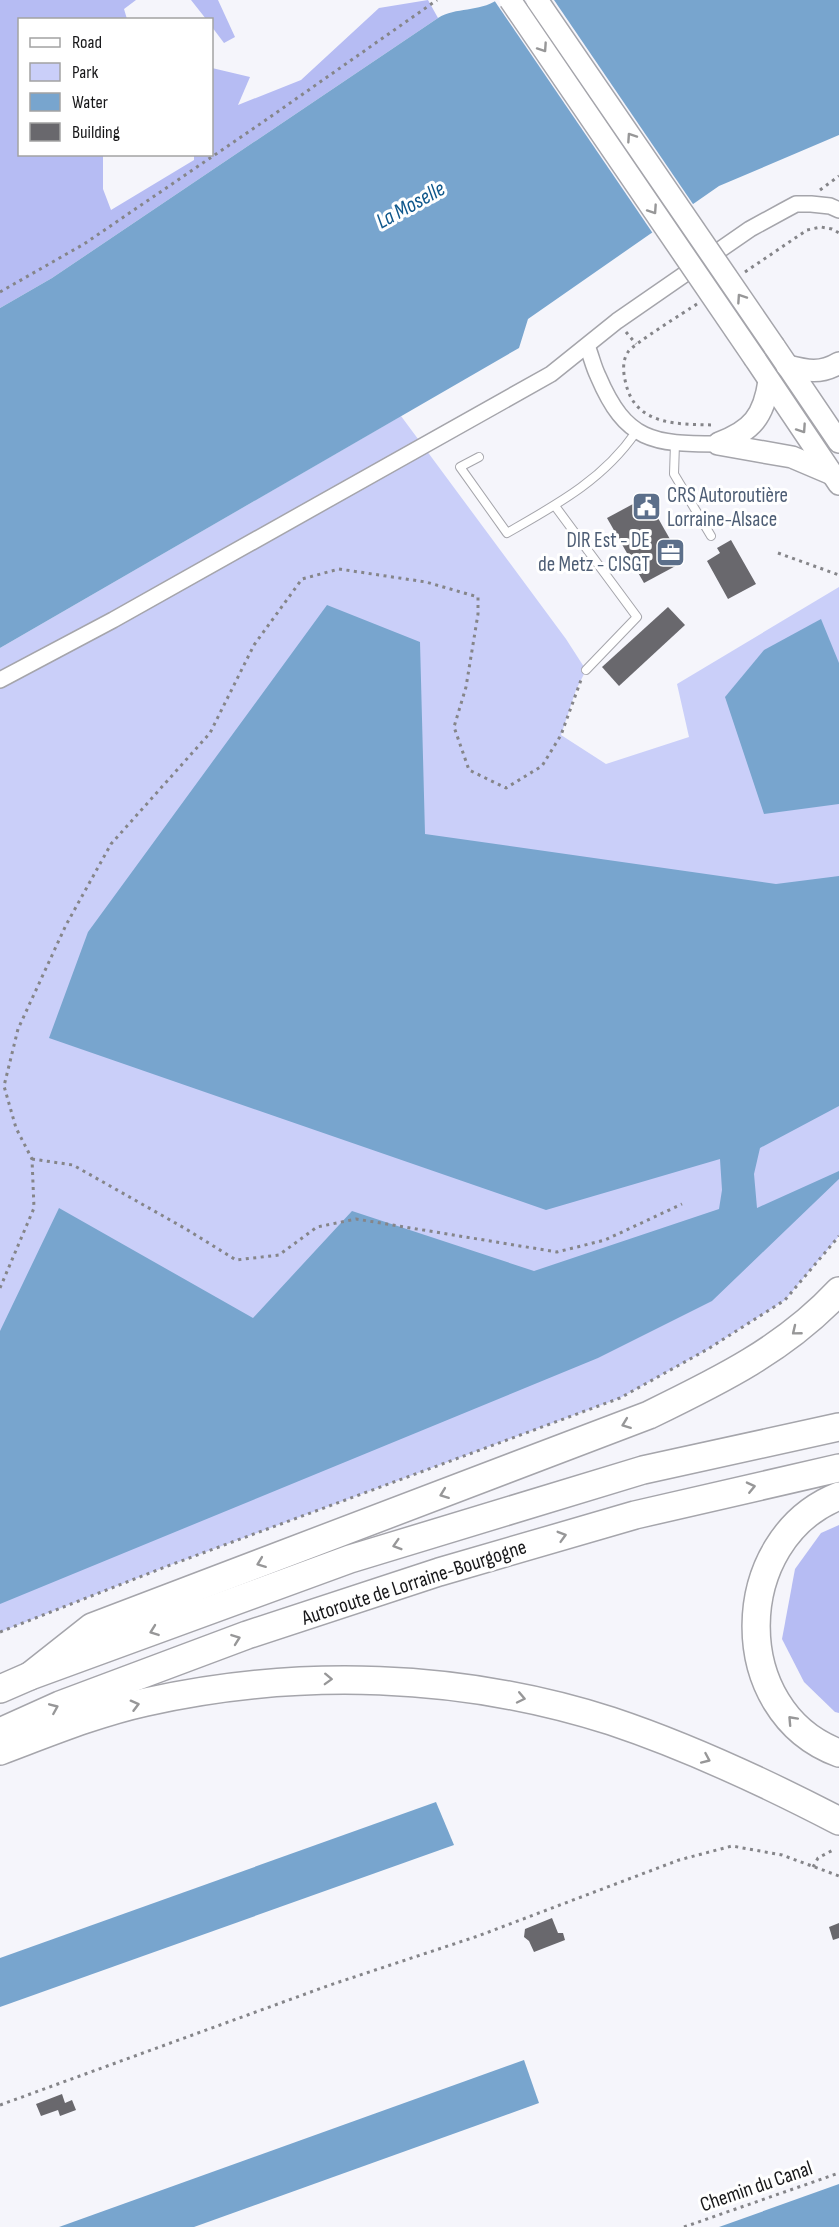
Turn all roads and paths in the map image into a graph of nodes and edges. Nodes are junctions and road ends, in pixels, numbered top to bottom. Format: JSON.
{"nodes":[{"id":1,"x":437,"y":0,"type":"edge"},
{"id":2,"x":510,"y":0,"type":"edge"},
{"id":3,"x":537,"y":0,"type":"edge"},
{"id":4,"x":839,"y":210,"type":"edge"},
{"id":5,"x":0,"y":292,"type":"edge"},
{"id":6,"x":636,"y":344,"type":"dead end"},
{"id":7,"x":587,"y":345,"type":"junction"},
{"id":8,"x":839,"y":363,"type":"edge"},
{"id":9,"x":787,"y":366,"type":"junction"},
{"id":10,"x":769,"y":381,"type":"junction"},
{"id":11,"x":636,"y":432,"type":"junction"},
{"id":12,"x":721,"y":435,"type":"junction"},
{"id":13,"x":839,"y":442,"type":"edge"},
{"id":14,"x":675,"y":443,"type":"junction"},
{"id":15,"x":479,"y":457,"type":"dead end"},
{"id":16,"x":836,"y":479,"type":"edge"},
{"id":17,"x":555,"y":506,"type":"junction"},
{"id":18,"x":711,"y":536,"type":"dead end"},
{"id":19,"x":778,"y":553,"type":"dead end"},
{"id":20,"x":839,"y":575,"type":"edge"},
{"id":21,"x":586,"y":670,"type":"joint"},
{"id":22,"x":0,"y":680,"type":"edge"},
{"id":23,"x":32,"y":1159,"type":"junction"},
{"id":24,"x":682,"y":1204,"type":"dead end"},
{"id":25,"x":839,"y":1236,"type":"edge"},
{"id":26,"x":0,"y":1287,"type":"edge"},
{"id":27,"x":839,"y":1291,"type":"edge"},
{"id":28,"x":839,"y":1410,"type":"edge"},
{"id":29,"x":839,"y":1427,"type":"edge"},
{"id":30,"x":839,"y":1468,"type":"edge"},
{"id":31,"x":643,"y":1470,"type":"junction"},
{"id":32,"x":839,"y":1496,"type":"edge"},
{"id":33,"x":0,"y":1632,"type":"edge"},
{"id":34,"x":30,"y":1676,"type":"junction"},
{"id":35,"x":0,"y":1689,"type":"edge"},
{"id":36,"x":0,"y":1732,"type":"edge"},
{"id":37,"x":0,"y":1751,"type":"edge"},
{"id":38,"x":839,"y":1753,"type":"edge"},
{"id":39,"x":839,"y":1821,"type":"edge"},
{"id":40,"x":835,"y":1849,"type":"dead end"},
{"id":41,"x":813,"y":1867,"type":"junction"},
{"id":42,"x":839,"y":1876,"type":"edge"},
{"id":43,"x":0,"y":2104,"type":"edge"},
{"id":44,"x":839,"y":2173,"type":"edge"},
{"id":45,"x":684,"y":2227,"type":"edge"}],
"edges":[{"from":1,"to":5,"type":"path"},
{"from":2,"to":10,"type":"main road","one_way":true,"bridge":true},
{"from":9,"to":3,"type":"main road","one_way":true,"bridge":true},
{"from":4,"to":7,"type":"street"},
{"from":6,"to":12,"type":"path"},
{"from":7,"to":11,"type":"street"},
{"from":7,"to":22,"type":"street"},
{"from":8,"to":9,"type":"main road"},
{"from":9,"to":13,"type":"main road"},
{"from":10,"to":12,"type":"main road"},
{"from":10,"to":16,"type":"main road","one_way":true},
{"from":11,"to":14,"type":"street"},
{"from":11,"to":17,"type":"lane"},
{"from":12,"to":14,"type":"street"},
{"from":12,"to":16,"type":"main road"},
{"from":14,"to":18,"type":"lane"},
{"from":15,"to":17,"type":"lane"},
{"from":17,"to":21,"type":"lane"},
{"from":19,"to":20,"type":"path"},
{"from":21,"to":23,"type":"path"},
{"from":23,"to":24,"type":"path"},
{"from":23,"to":26,"type":"path"},
{"from":25,"to":33,"type":"path"},
{"from":27,"to":34,"type":"highway","one_way":true},
{"from":28,"to":31,"type":"highway"},
{"from":29,"to":31,"type":"highway","name":"Autoroute de Lorraine-Bourgogne"},
{"from":36,"to":30,"type":"highway","name":"Autoroute de Lorraine-Bourgogne","one_way":true},
{"from":31,"to":34,"type":"highway","name":"Autoroute de Lorraine-Bourgogne","one_way":true},
{"from":38,"to":32,"type":"highway","one_way":true},
{"from":34,"to":35,"type":"highway","name":"Autoroute de Lorraine-Bourgogne"},
{"from":37,"to":39,"type":"highway","one_way":true},
{"from":40,"to":41,"type":"path"},
{"from":41,"to":42,"type":"path"},
{"from":41,"to":43,"type":"path"},
{"from":44,"to":45,"type":"path","name":"Chemin du Canal"}]}
